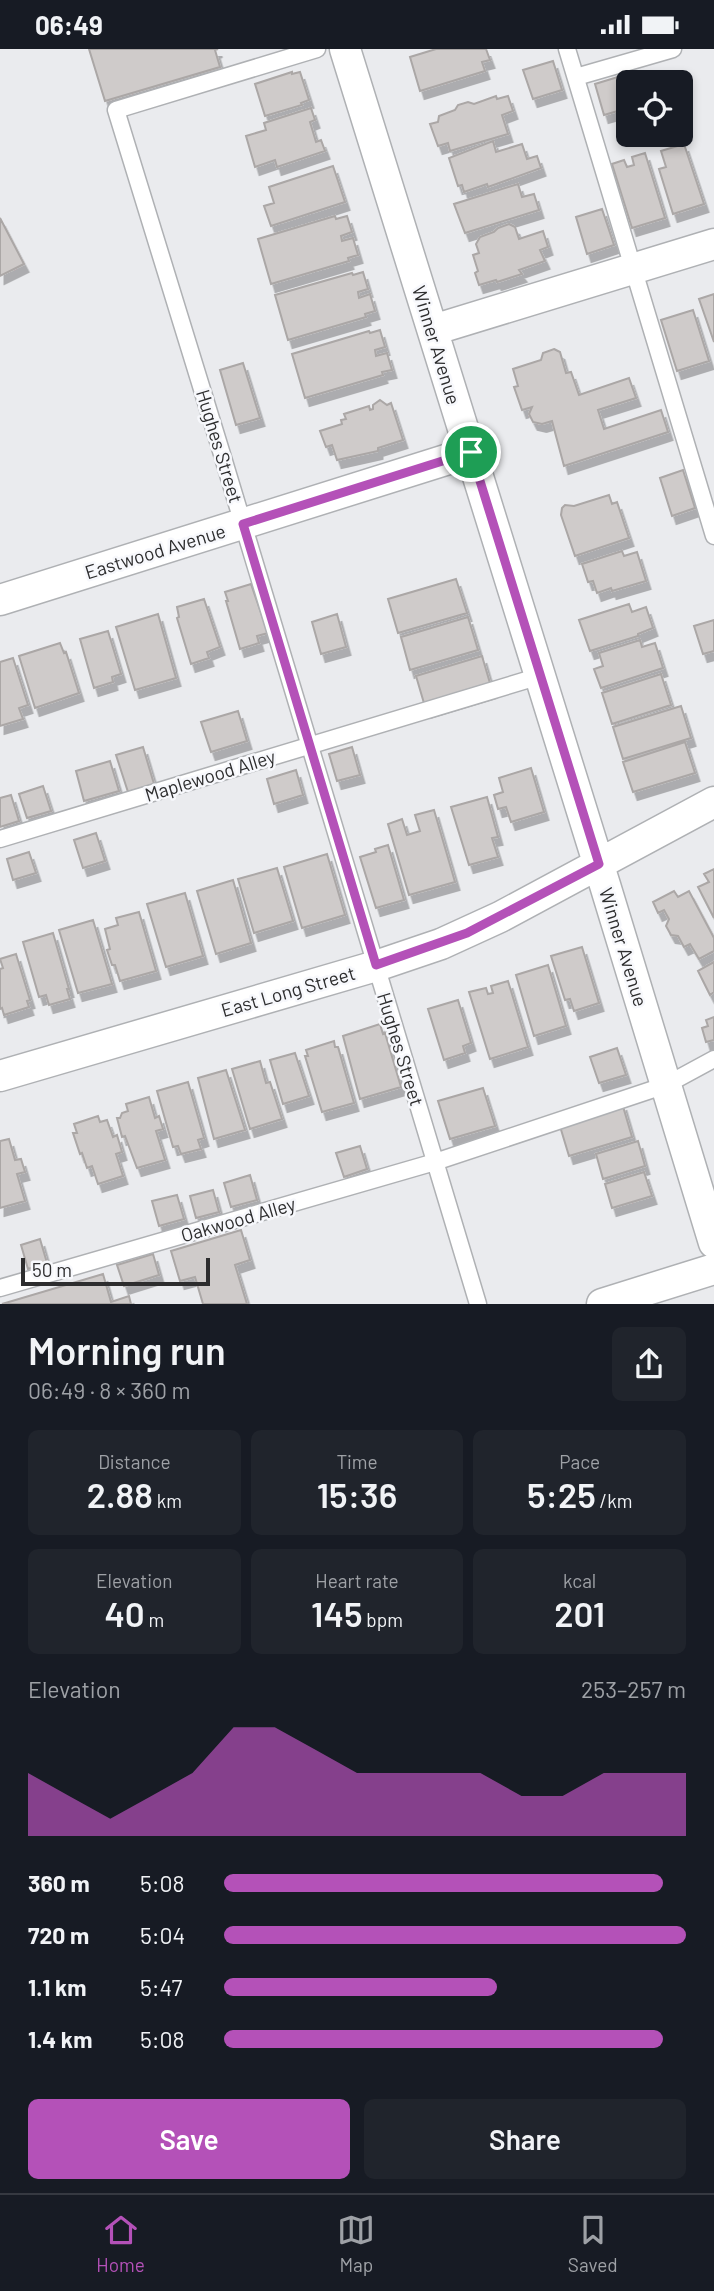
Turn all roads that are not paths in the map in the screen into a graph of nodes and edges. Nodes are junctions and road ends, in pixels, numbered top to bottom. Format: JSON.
{"nodes":[{"id":1,"x":317,"y":49,"type":"edge"},
{"id":2,"x":345,"y":49,"type":"edge"},
{"id":3,"x":567,"y":49,"type":"edge"},
{"id":4,"x":673,"y":49,"type":"edge"},
{"id":5,"x":576,"y":77,"type":"junction"},
{"id":6,"x":714,"y":244,"type":"edge"},
{"id":7,"x":633,"y":268,"type":"junction"},
{"id":8,"x":433,"y":330,"type":"junction"},
{"id":9,"x":471,"y":452,"type":"junction"},
{"id":10,"x":710,"y":506,"type":"edge"},
{"id":11,"x":243,"y":524,"type":"junction"},
{"id":12,"x":714,"y":536,"type":"edge"},
{"id":13,"x":0,"y":600,"type":"edge"},
{"id":14,"x":540,"y":676,"type":"junction"},
{"id":15,"x":310,"y":745,"type":"junction"},
{"id":16,"x":714,"y":802,"type":"edge"},
{"id":17,"x":0,"y":838,"type":"edge"},
{"id":18,"x":599,"y":864,"type":"junction"},
{"id":19,"x":376,"y":965,"type":"junction"},
{"id":20,"x":714,"y":1059,"type":"edge"},
{"id":21,"x":0,"y":1076,"type":"edge"},
{"id":22,"x":666,"y":1086,"type":"junction"},
{"id":23,"x":435,"y":1162,"type":"junction"},
{"id":24,"x":714,"y":1243,"type":"edge"},
{"id":25,"x":714,"y":1269,"type":"edge"},
{"id":26,"x":0,"y":1288,"type":"edge"},
{"id":27,"x":478,"y":1304,"type":"edge"},
{"id":28,"x":602,"y":1304,"type":"edge"}],
"edges":[{"from":1,"to":11,"type":"lane","name":"Hughes Street"},
{"from":2,"to":8,"type":"street","name":"Winner Avenue"},
{"from":3,"to":5,"type":"lane"},
{"from":4,"to":5,"type":"lane"},
{"from":5,"to":7,"type":"lane"},
{"from":6,"to":7,"type":"street"},
{"from":7,"to":8,"type":"street"},
{"from":7,"to":10,"type":"lane"},
{"from":8,"to":9,"type":"street","name":"Winner Avenue"},
{"from":9,"to":11,"type":"street","name":"Eastwood Avenue"},
{"from":9,"to":14,"type":"street","name":"Winner Avenue"},
{"from":10,"to":12,"type":"lane"},
{"from":11,"to":13,"type":"street","name":"Eastwood Avenue"},
{"from":11,"to":15,"type":"lane","name":"Hughes Street"},
{"from":14,"to":15,"type":"lane","name":"Maplewood Alley"},
{"from":14,"to":18,"type":"street","name":"Winner Avenue"},
{"from":15,"to":17,"type":"lane","name":"Maplewood Alley"},
{"from":15,"to":19,"type":"lane","name":"Hughes Street"},
{"from":16,"to":18,"type":"street","name":"East Long Street"},
{"from":18,"to":19,"type":"street","name":"East Long Street"},
{"from":18,"to":22,"type":"street","name":"Winner Avenue"},
{"from":19,"to":21,"type":"street","name":"East Long Street"},
{"from":19,"to":23,"type":"lane","name":"Hughes Street"},
{"from":20,"to":22,"type":"lane","name":"Oakwood Alley"},
{"from":22,"to":23,"type":"lane","name":"Oakwood Alley"},
{"from":22,"to":24,"type":"street","name":"Winner Avenue"},
{"from":23,"to":26,"type":"lane","name":"Oakwood Alley"},
{"from":23,"to":27,"type":"lane","name":"Hughes Street"},
{"from":25,"to":28,"type":"street"}]}
